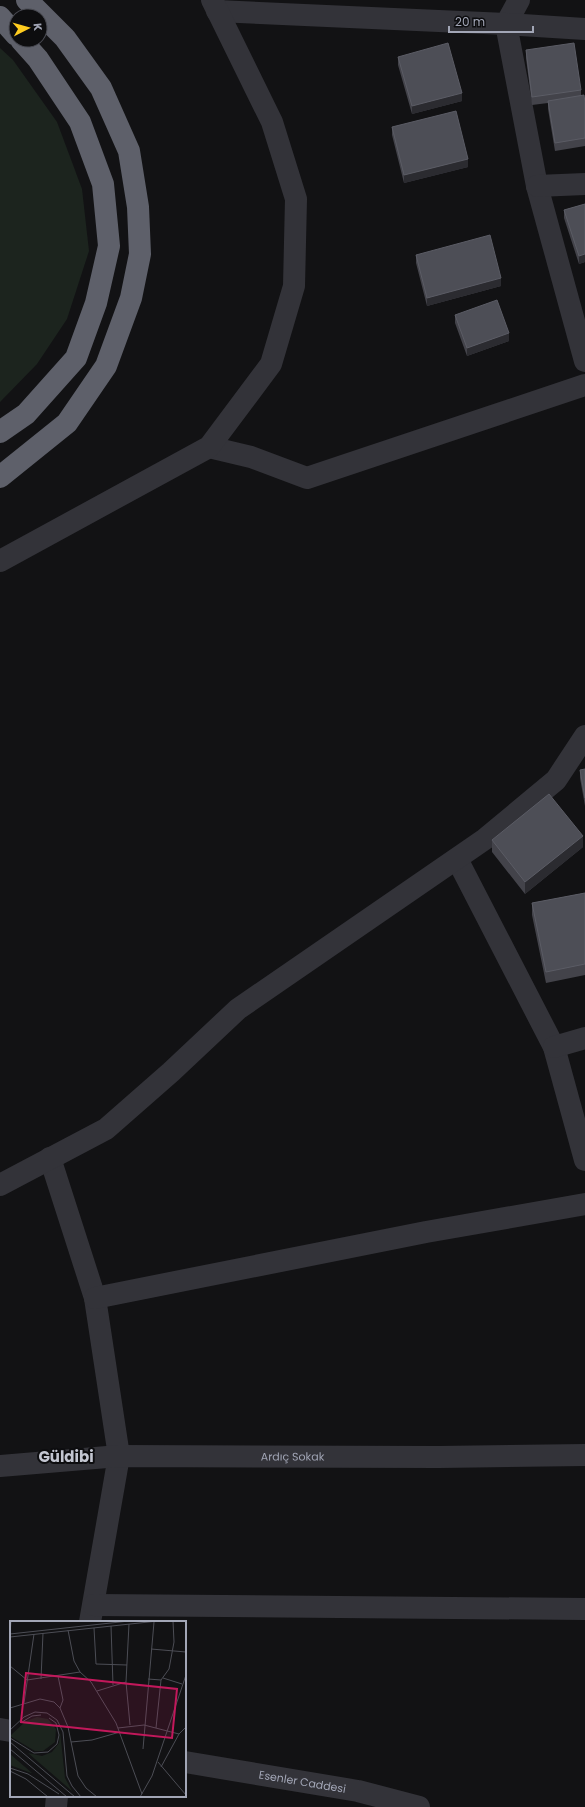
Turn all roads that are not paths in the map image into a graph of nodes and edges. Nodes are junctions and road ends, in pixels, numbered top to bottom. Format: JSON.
{"nodes":[{"id":1,"x":27,"y":0,"type":"edge"},
{"id":2,"x":519,"y":0,"type":"edge"},
{"id":3,"x":215,"y":5,"type":"edge"},
{"id":4,"x":0,"y":17,"type":"edge"},
{"id":5,"x":506,"y":24,"type":"junction"},
{"id":6,"x":8,"y":26,"type":"edge"},
{"id":7,"x":585,"y":29,"type":"edge"},
{"id":8,"x":28,"y":48,"type":"edge"},
{"id":9,"x":585,"y":184,"type":"edge"},
{"id":10,"x":537,"y":186,"type":"junction"},
{"id":11,"x":585,"y":361,"type":"edge"},
{"id":12,"x":585,"y":385,"type":"edge"},
{"id":13,"x":0,"y":432,"type":"edge"},
{"id":14,"x":209,"y":447,"type":"junction"},
{"id":15,"x":0,"y":477,"type":"edge"},
{"id":16,"x":0,"y":561,"type":"edge"},
{"id":17,"x":585,"y":736,"type":"edge"},
{"id":18,"x":457,"y":858,"type":"junction"},
{"id":19,"x":585,"y":1038,"type":"edge"},
{"id":20,"x":554,"y":1047,"type":"junction"},
{"id":21,"x":50,"y":1158,"type":"junction"},
{"id":22,"x":585,"y":1160,"type":"edge"},
{"id":23,"x":0,"y":1184,"type":"edge"},
{"id":24,"x":585,"y":1204,"type":"edge"},
{"id":25,"x":95,"y":1298,"type":"junction"},
{"id":26,"x":119,"y":1456,"type":"junction"},
{"id":27,"x":585,"y":1456,"type":"edge"},
{"id":28,"x":0,"y":1466,"type":"edge"},
{"id":29,"x":585,"y":1609,"type":"edge"},
{"id":30,"x":92,"y":1614,"type":"edge"},
{"id":31,"x":0,"y":1729,"type":"edge"},
{"id":32,"x":10,"y":1731,"type":"edge"},
{"id":33,"x":186,"y":1762,"type":"edge"},
{"id":34,"x":57,"y":1797,"type":"edge"},
{"id":35,"x":56,"y":1807,"type":"edge"},
{"id":36,"x":419,"y":1807,"type":"edge"}],
"edges":[{"from":1,"to":15,"type":"highway"},
{"from":2,"to":5,"type":"street"},
{"from":3,"to":5,"type":"street"},
{"from":3,"to":14,"type":"street"},
{"from":4,"to":6,"type":"highway"},
{"from":5,"to":7,"type":"street"},
{"from":5,"to":10,"type":"street"},
{"from":8,"to":13,"type":"highway"},
{"from":9,"to":10,"type":"street"},
{"from":10,"to":11,"type":"street"},
{"from":12,"to":14,"type":"street"},
{"from":14,"to":16,"type":"street"},
{"from":17,"to":18,"type":"street"},
{"from":18,"to":20,"type":"street"},
{"from":18,"to":21,"type":"street"},
{"from":19,"to":20,"type":"street"},
{"from":20,"to":22,"type":"street"},
{"from":21,"to":23,"type":"street"},
{"from":21,"to":25,"type":"street"},
{"from":24,"to":25,"type":"street"},
{"from":25,"to":26,"type":"street"},
{"from":26,"to":27,"type":"street","name":"Ardıç Sokak"},
{"from":26,"to":28,"type":"street","name":"Ardıç Sokak"},
{"from":26,"to":30,"type":"street"},
{"from":29,"to":30,"type":"street"},
{"from":31,"to":32,"type":"street"},
{"from":33,"to":36,"type":"street","name":"Esenler Caddesi"},
{"from":34,"to":35,"type":"street"}]}
